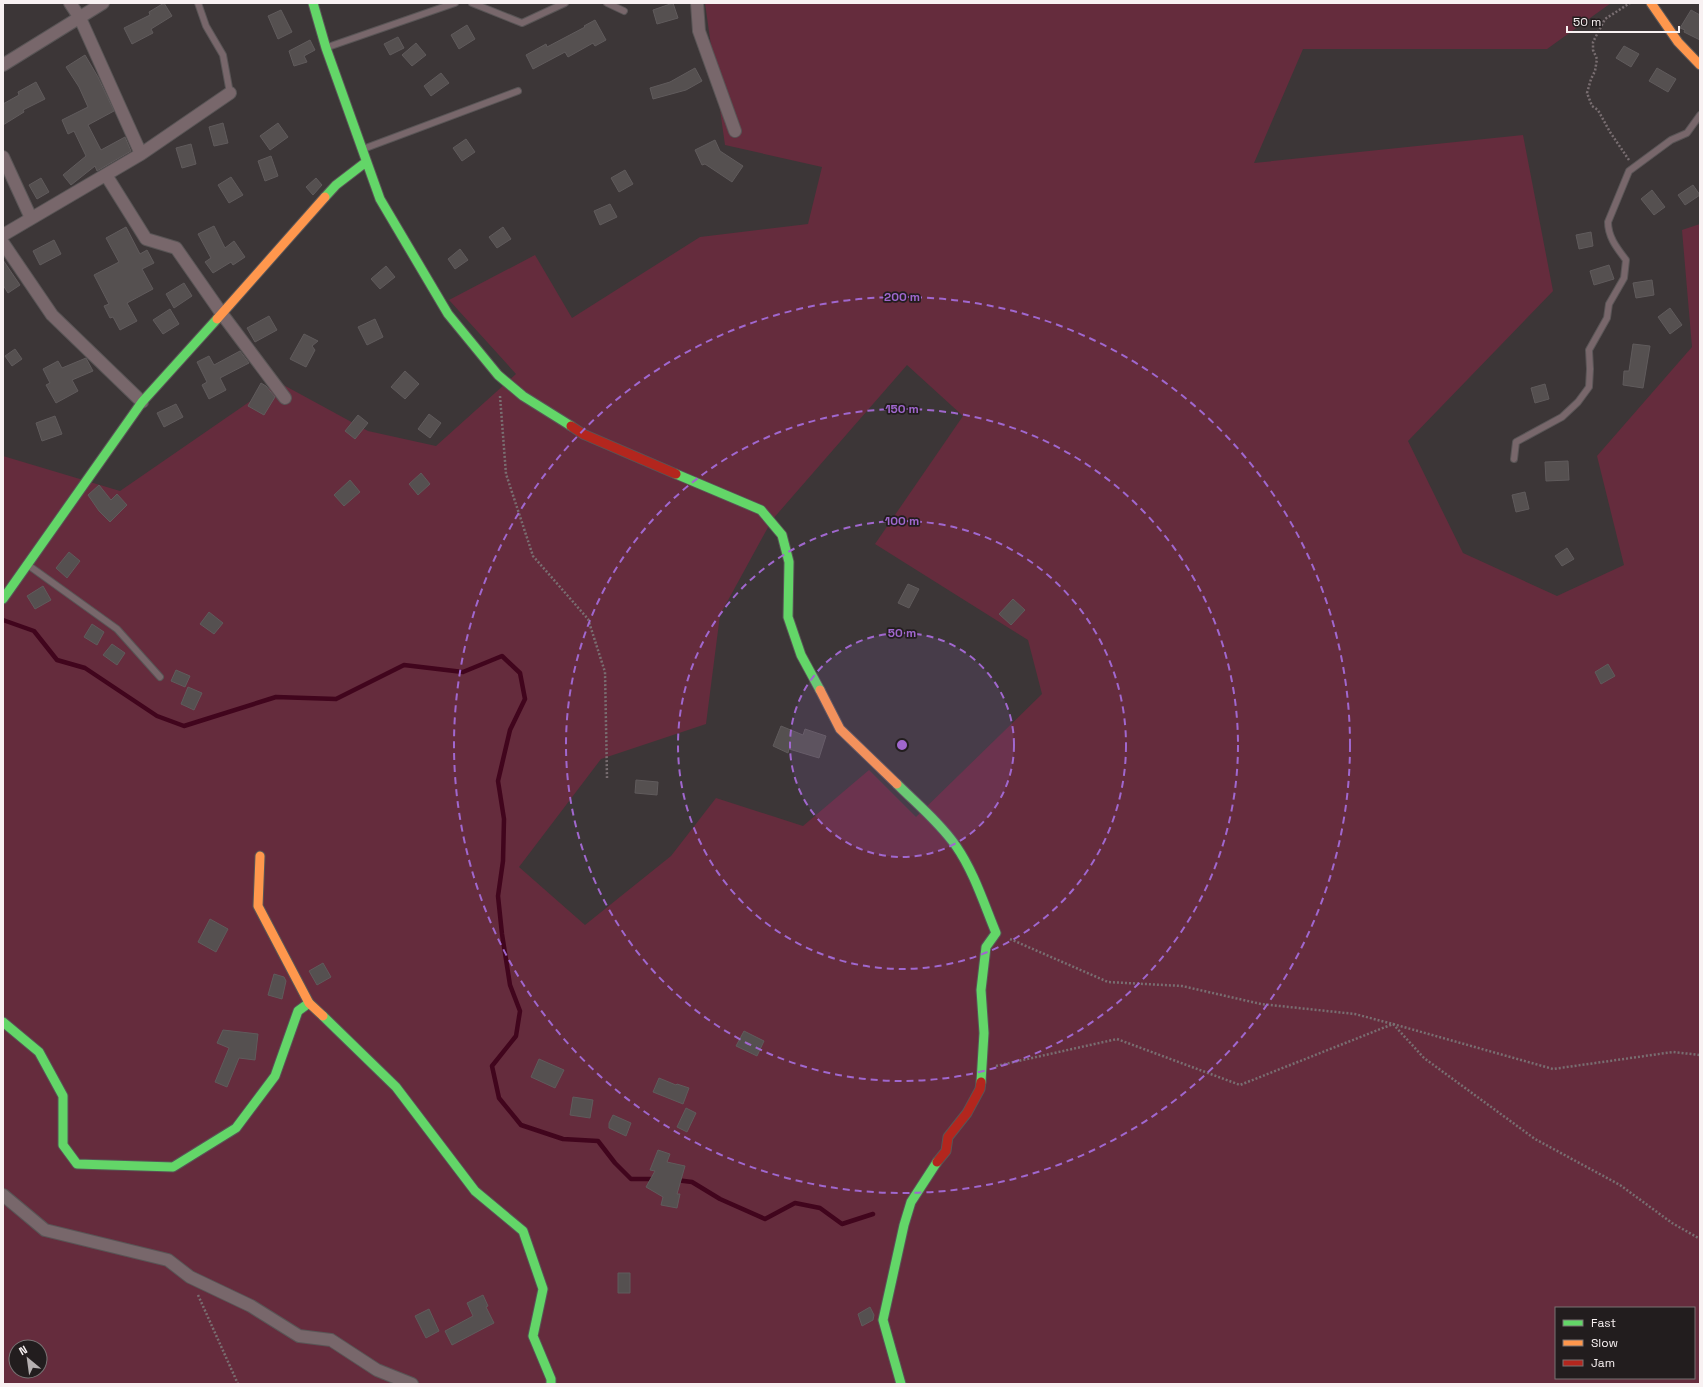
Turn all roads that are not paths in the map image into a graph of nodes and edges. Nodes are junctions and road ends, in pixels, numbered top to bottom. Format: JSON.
{"nodes":[{"id":1,"x":70,"y":3,"type":"edge"},
{"id":2,"x":103,"y":3,"type":"edge"},
{"id":3,"x":198,"y":3,"type":"edge"},
{"id":4,"x":313,"y":3,"type":"edge"},
{"id":5,"x":455,"y":3,"type":"edge"},
{"id":6,"x":472,"y":3,"type":"edge"},
{"id":7,"x":565,"y":3,"type":"edge"},
{"id":8,"x":607,"y":3,"type":"edge"},
{"id":9,"x":697,"y":3,"type":"edge"},
{"id":10,"x":1651,"y":3,"type":"edge"},
{"id":11,"x":624,"y":11,"type":"dead end"},
{"id":12,"x":80,"y":18,"type":"junction"},
{"id":13,"x":326,"y":48,"type":"junction"},
{"id":14,"x":3,"y":65,"type":"edge"},
{"id":15,"x":1700,"y":66,"type":"edge"},
{"id":16,"x":518,"y":91,"type":"dead end"},
{"id":17,"x":230,"y":93,"type":"joint"},
{"id":18,"x":1700,"y":115,"type":"edge"},
{"id":19,"x":735,"y":131,"type":"dead end"},
{"id":20,"x":362,"y":149,"type":"junction"},
{"id":21,"x":141,"y":154,"type":"junction"},
{"id":22,"x":3,"y":157,"type":"edge"},
{"id":23,"x":366,"y":162,"type":"junction"},
{"id":24,"x":106,"y":175,"type":"junction"},
{"id":25,"x":31,"y":218,"type":"junction"},
{"id":26,"x":3,"y":235,"type":"edge"},
{"id":27,"x":3,"y":243,"type":"edge"},
{"id":28,"x":222,"y":314,"type":"junction"},
{"id":29,"x":285,"y":398,"type":"dead end"},
{"id":30,"x":142,"y":402,"type":"junction"},
{"id":31,"x":1514,"y":459,"type":"dead end"},
{"id":32,"x":27,"y":564,"type":"junction"},
{"id":33,"x":3,"y":599,"type":"edge"},
{"id":34,"x":160,"y":677,"type":"dead end"},
{"id":35,"x":260,"y":856,"type":"dead end"},
{"id":36,"x":309,"y":1003,"type":"junction"},
{"id":37,"x":3,"y":1022,"type":"edge"},
{"id":38,"x":3,"y":1195,"type":"edge"},
{"id":39,"x":412,"y":1384,"type":"edge"},
{"id":40,"x":551,"y":1384,"type":"edge"},
{"id":41,"x":901,"y":1384,"type":"edge"}],
"edges":[{"from":1,"to":12,"type":"street"},
{"from":2,"to":12,"type":"street"},
{"from":3,"to":17,"type":"lane"},
{"from":4,"to":13,"type":"street"},
{"from":5,"to":13,"type":"lane"},
{"from":6,"to":7,"type":"lane"},
{"from":8,"to":11,"type":"lane"},
{"from":9,"to":19,"type":"street"},
{"from":10,"to":15,"type":"street"},
{"from":12,"to":14,"type":"street"},
{"from":12,"to":21,"type":"street"},
{"from":13,"to":20,"type":"street"},
{"from":16,"to":20,"type":"lane"},
{"from":17,"to":21,"type":"street"},
{"from":18,"to":31,"type":"lane"},
{"from":20,"to":23,"type":"street"},
{"from":21,"to":24,"type":"street"},
{"from":22,"to":25,"type":"street"},
{"from":23,"to":28,"type":"street"},
{"from":23,"to":41,"type":"street"},
{"from":24,"to":25,"type":"street"},
{"from":24,"to":28,"type":"street"},
{"from":25,"to":26,"type":"street"},
{"from":27,"to":30,"type":"street"},
{"from":28,"to":29,"type":"street"},
{"from":28,"to":30,"type":"street"},
{"from":30,"to":32,"type":"street"},
{"from":32,"to":33,"type":"street"},
{"from":32,"to":34,"type":"lane"},
{"from":35,"to":36,"type":"street"},
{"from":36,"to":37,"type":"street"},
{"from":36,"to":40,"type":"street"},
{"from":38,"to":39,"type":"street"}]}
